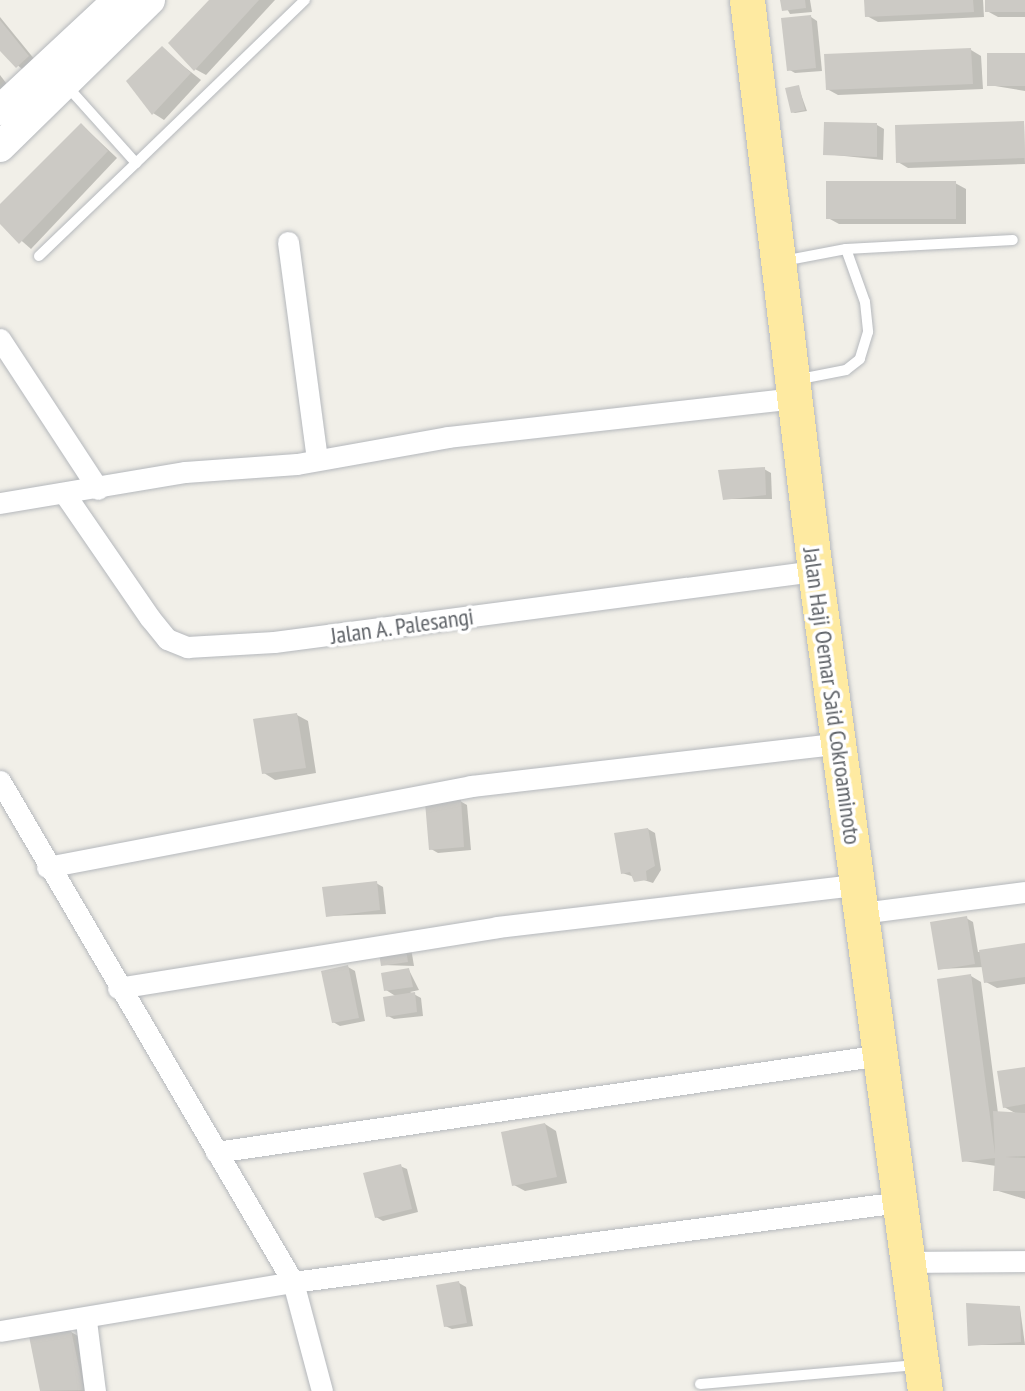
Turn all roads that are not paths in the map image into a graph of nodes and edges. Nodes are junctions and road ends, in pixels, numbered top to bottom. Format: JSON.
{"nodes":[{"id":1,"x":118,"y":0,"type":"edge"},
{"id":2,"x":150,"y":0,"type":"edge"},
{"id":3,"x":304,"y":0,"type":"edge"},
{"id":4,"x":747,"y":0,"type":"edge"},
{"id":5,"x":56,"y":76,"type":"junction"},
{"id":6,"x":0,"y":110,"type":"edge"},
{"id":7,"x":0,"y":147,"type":"edge"},
{"id":8,"x":136,"y":163,"type":"junction"},
{"id":9,"x":1013,"y":240,"type":"dead end"},
{"id":10,"x":288,"y":242,"type":"dead end"},
{"id":11,"x":846,"y":249,"type":"junction"},
{"id":12,"x":39,"y":256,"type":"dead end"},
{"id":13,"x":779,"y":262,"type":"junction"},
{"id":14,"x":0,"y":339,"type":"edge"},
{"id":15,"x":793,"y":389,"type":"junction"},
{"id":16,"x":317,"y":459,"type":"junction"},
{"id":17,"x":97,"y":489,"type":"junction"},
{"id":18,"x":64,"y":494,"type":"junction"},
{"id":19,"x":0,"y":503,"type":"edge"},
{"id":20,"x":815,"y":571,"type":"junction"},
{"id":21,"x":841,"y":743,"type":"junction"},
{"id":22,"x":0,"y":781,"type":"edge"},
{"id":23,"x":47,"y":867,"type":"junction"},
{"id":24,"x":1025,"y":892,"type":"edge"},
{"id":25,"x":859,"y":899,"type":"junction"},
{"id":26,"x":118,"y":988,"type":"junction"},
{"id":27,"x":881,"y":1055,"type":"junction"},
{"id":28,"x":216,"y":1152,"type":"junction"},
{"id":29,"x":900,"y":1202,"type":"junction"},
{"id":30,"x":1025,"y":1261,"type":"edge"},
{"id":31,"x":909,"y":1262,"type":"junction"},
{"id":32,"x":293,"y":1282,"type":"junction"},
{"id":33,"x":86,"y":1321,"type":"junction"},
{"id":34,"x":0,"y":1331,"type":"edge"},
{"id":35,"x":923,"y":1378,"type":"edge"},
{"id":36,"x":700,"y":1384,"type":"dead end"},
{"id":37,"x":95,"y":1391,"type":"edge"},
{"id":38,"x":322,"y":1391,"type":"edge"}],
"edges":[{"from":1,"to":5,"type":"main road"},
{"from":2,"to":5,"type":"main road"},
{"from":3,"to":8,"type":"lane"},
{"from":4,"to":13,"type":"highway","name":"Jalan Haji Oemar Said Cokroaminoto"},
{"from":5,"to":6,"type":"main road"},
{"from":5,"to":7,"type":"main road"},
{"from":5,"to":8,"type":"lane"},
{"from":8,"to":12,"type":"lane"},
{"from":9,"to":11,"type":"lane"},
{"from":10,"to":16,"type":"street"},
{"from":11,"to":13,"type":"lane"},
{"from":11,"to":15,"type":"lane"},
{"from":13,"to":15,"type":"highway","name":"Jalan Haji Oemar Said Cokroaminoto"},
{"from":14,"to":17,"type":"street"},
{"from":15,"to":16,"type":"street"},
{"from":15,"to":20,"type":"highway","name":"Jalan Haji Oemar Said Cokroaminoto"},
{"from":16,"to":17,"type":"street"},
{"from":17,"to":18,"type":"street"},
{"from":18,"to":19,"type":"street"},
{"from":18,"to":20,"type":"street","name":"Jalan A. Palesangi"},
{"from":20,"to":21,"type":"highway","name":"Jalan Haji Oemar Said Cokroaminoto"},
{"from":21,"to":23,"type":"street"},
{"from":21,"to":25,"type":"highway","name":"Jalan Haji Oemar Said Cokroaminoto"},
{"from":22,"to":23,"type":"street"},
{"from":23,"to":26,"type":"street"},
{"from":24,"to":25,"type":"street"},
{"from":25,"to":26,"type":"street"},
{"from":25,"to":27,"type":"highway","name":"Jalan Haji Oemar Said Cokroaminoto"},
{"from":26,"to":28,"type":"street"},
{"from":27,"to":28,"type":"street"},
{"from":27,"to":29,"type":"highway","name":"Jalan Haji Oemar Said Cokroaminoto"},
{"from":28,"to":32,"type":"street"},
{"from":29,"to":31,"type":"highway","name":"Jalan Haji Oemar Said Cokroaminoto"},
{"from":29,"to":32,"type":"street"},
{"from":30,"to":31,"type":"street"},
{"from":31,"to":35,"type":"highway","name":"Jalan Haji Oemar Said Cokroaminoto"},
{"from":32,"to":33,"type":"street"},
{"from":32,"to":38,"type":"street"},
{"from":33,"to":34,"type":"street"},
{"from":33,"to":37,"type":"street"},
{"from":35,"to":36,"type":"lane"}]}
